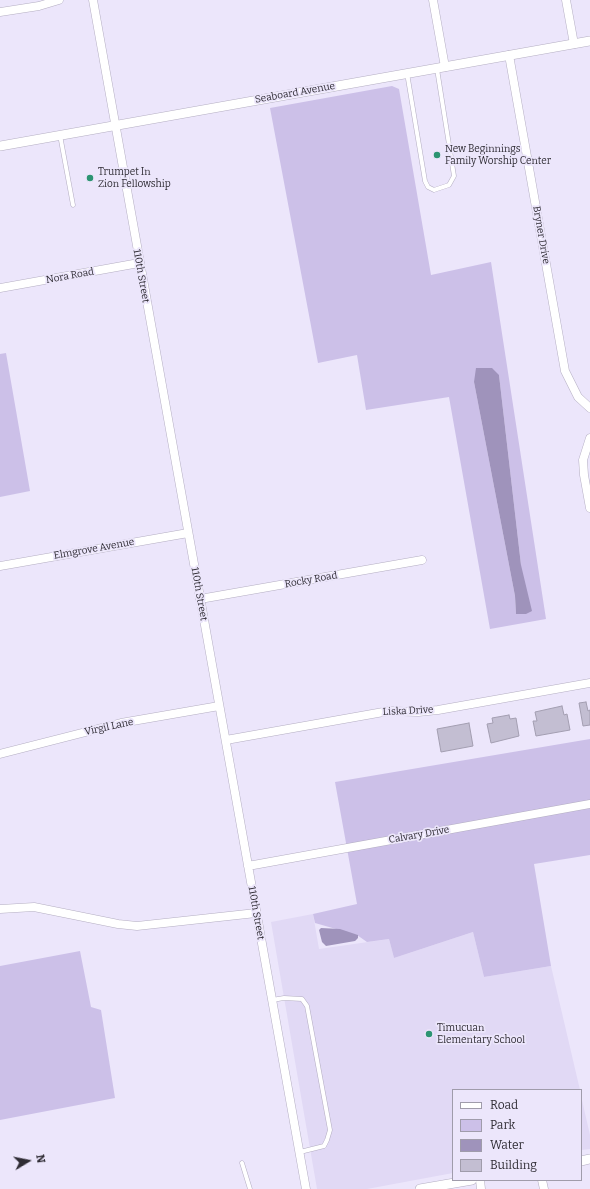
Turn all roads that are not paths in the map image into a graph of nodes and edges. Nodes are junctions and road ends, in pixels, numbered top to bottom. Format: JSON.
{"nodes":[{"id":1,"x":59,"y":0,"type":"edge"},
{"id":2,"x":93,"y":0,"type":"edge"},
{"id":3,"x":433,"y":0,"type":"edge"},
{"id":4,"x":566,"y":0,"type":"edge"},
{"id":5,"x":0,"y":12,"type":"edge"},
{"id":6,"x":590,"y":41,"type":"edge"},
{"id":7,"x":574,"y":44,"type":"junction"},
{"id":8,"x":509,"y":55,"type":"junction"},
{"id":9,"x":441,"y":68,"type":"junction"},
{"id":10,"x":407,"y":74,"type":"junction"},
{"id":11,"x":115,"y":125,"type":"junction"},
{"id":12,"x":60,"y":135,"type":"junction"},
{"id":13,"x":0,"y":146,"type":"edge"},
{"id":14,"x":73,"y":205,"type":"dead end"},
{"id":15,"x":139,"y":264,"type":"junction"},
{"id":16,"x":0,"y":288,"type":"edge"},
{"id":17,"x":590,"y":408,"type":"edge"},
{"id":18,"x":590,"y":438,"type":"edge"},
{"id":19,"x":590,"y":508,"type":"edge"},
{"id":20,"x":188,"y":533,"type":"junction"},
{"id":21,"x":422,"y":560,"type":"dead end"},
{"id":22,"x":0,"y":566,"type":"edge"},
{"id":23,"x":200,"y":599,"type":"junction"},
{"id":24,"x":590,"y":683,"type":"edge"},
{"id":25,"x":219,"y":706,"type":"junction"},
{"id":26,"x":226,"y":740,"type":"junction"},
{"id":27,"x":0,"y":754,"type":"edge"},
{"id":28,"x":590,"y":804,"type":"edge"},
{"id":29,"x":248,"y":866,"type":"junction"},
{"id":30,"x":0,"y":909,"type":"edge"},
{"id":31,"x":256,"y":913,"type":"junction"},
{"id":32,"x":272,"y":1000,"type":"junction"},
{"id":33,"x":299,"y":1152,"type":"junction"},
{"id":34,"x":242,"y":1163,"type":"dead end"},
{"id":35,"x":463,"y":1181,"type":"edge"},
{"id":36,"x":250,"y":1189,"type":"edge"},
{"id":37,"x":306,"y":1189,"type":"edge"},
{"id":38,"x":420,"y":1189,"type":"edge"}],
"edges":[{"from":1,"to":5,"type":"street"},
{"from":2,"to":11,"type":"street","name":"110th Street"},
{"from":3,"to":9,"type":"street"},
{"from":4,"to":7,"type":"street"},
{"from":6,"to":7,"type":"street","name":"Seaboard Avenue"},
{"from":7,"to":8,"type":"street","name":"Seaboard Avenue"},
{"from":8,"to":9,"type":"street","name":"Seaboard Avenue"},
{"from":8,"to":17,"type":"street","name":"Bryner Drive"},
{"from":9,"to":10,"type":"street","name":"Seaboard Avenue"},
{"from":9,"to":10,"type":"lane"},
{"from":10,"to":11,"type":"street","name":"Seaboard Avenue"},
{"from":11,"to":12,"type":"street","name":"Seaboard Avenue"},
{"from":11,"to":15,"type":"street","name":"110th Street"},
{"from":12,"to":13,"type":"street","name":"Seaboard Avenue"},
{"from":12,"to":14,"type":"lane"},
{"from":15,"to":16,"type":"street","name":"Nora Road"},
{"from":15,"to":20,"type":"street","name":"110th Street"},
{"from":18,"to":19,"type":"street"},
{"from":20,"to":22,"type":"street","name":"Elmgrove Avenue"},
{"from":20,"to":23,"type":"street","name":"110th Street"},
{"from":21,"to":23,"type":"street","name":"Rocky Road"},
{"from":23,"to":25,"type":"street","name":"110th Street"},
{"from":24,"to":26,"type":"street","name":"Liska Drive"},
{"from":25,"to":26,"type":"street","name":"110th Street"},
{"from":25,"to":27,"type":"street","name":"Virgil Lane"},
{"from":26,"to":29,"type":"street","name":"110th Street"},
{"from":28,"to":29,"type":"street","name":"Calvary Drive"},
{"from":29,"to":31,"type":"street","name":"110th Street"},
{"from":30,"to":31,"type":"street"},
{"from":31,"to":32,"type":"street","name":"110th Street"},
{"from":32,"to":33,"type":"street","name":"110th Street"},
{"from":32,"to":33,"type":"lane"},
{"from":33,"to":37,"type":"street","name":"110th Street"},
{"from":34,"to":36,"type":"lane"},
{"from":35,"to":38,"type":"street"}]}
